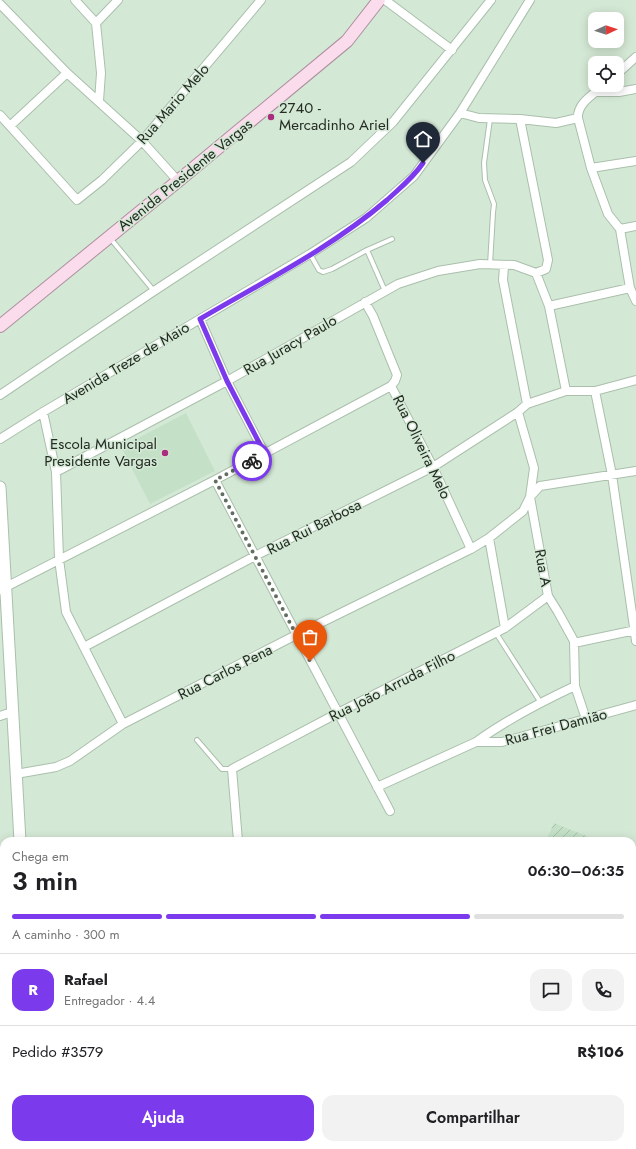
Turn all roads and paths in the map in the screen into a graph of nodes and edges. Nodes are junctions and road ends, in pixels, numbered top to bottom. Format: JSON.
{"nodes":[{"id":1,"x":75,"y":0,"type":"edge"},
{"id":2,"x":118,"y":0,"type":"edge"},
{"id":3,"x":261,"y":0,"type":"edge"},
{"id":4,"x":379,"y":0,"type":"edge"},
{"id":5,"x":385,"y":0,"type":"edge"},
{"id":6,"x":491,"y":0,"type":"edge"},
{"id":7,"x":530,"y":0,"type":"edge"},
{"id":8,"x":0,"y":4,"type":"edge"},
{"id":9,"x":96,"y":22,"type":"junction"},
{"id":10,"x":452,"y":50,"type":"junction"},
{"id":11,"x":636,"y":57,"type":"edge"},
{"id":12,"x":624,"y":68,"type":"edge"},
{"id":13,"x":67,"y":73,"type":"junction"},
{"id":14,"x":636,"y":89,"type":"edge"},
{"id":15,"x":624,"y":91,"type":"edge"},
{"id":16,"x":596,"y":92,"type":"edge"},
{"id":17,"x":100,"y":101,"type":"junction"},
{"id":18,"x":460,"y":113,"type":"junction"},
{"id":19,"x":578,"y":118,"type":"junction"},
{"id":20,"x":490,"y":119,"type":"junction"},
{"id":21,"x":520,"y":119,"type":"junction"},
{"id":22,"x":4,"y":122,"type":"edge"},
{"id":23,"x":142,"y":140,"type":"junction"},
{"id":24,"x":636,"y":161,"type":"edge"},
{"id":25,"x":591,"y":168,"type":"junction"},
{"id":26,"x":178,"y":181,"type":"junction"},
{"id":27,"x":636,"y":226,"type":"edge"},
{"id":28,"x":620,"y":229,"type":"junction"},
{"id":29,"x":109,"y":237,"type":"junction"},
{"id":30,"x":392,"y":239,"type":"dead end"},
{"id":31,"x":368,"y":250,"type":"junction"},
{"id":32,"x":310,"y":254,"type":"junction"},
{"id":33,"x":490,"y":265,"type":"junction"},
{"id":34,"x":504,"y":266,"type":"junction"},
{"id":35,"x":536,"y":273,"type":"junction"},
{"id":36,"x":630,"y":288,"type":"junction"},
{"id":37,"x":154,"y":291,"type":"junction"},
{"id":38,"x":385,"y":291,"type":"junction"},
{"id":39,"x":636,"y":301,"type":"edge"},
{"id":40,"x":365,"y":302,"type":"junction"},
{"id":41,"x":549,"y":306,"type":"junction"},
{"id":42,"x":200,"y":319,"type":"junction"},
{"id":43,"x":0,"y":326,"type":"edge"},
{"id":44,"x":636,"y":380,"type":"edge"},
{"id":45,"x":227,"y":381,"type":"junction"},
{"id":46,"x":391,"y":386,"type":"junction"},
{"id":47,"x":566,"y":391,"type":"junction"},
{"id":48,"x":595,"y":391,"type":"junction"},
{"id":49,"x":0,"y":395,"type":"edge"},
{"id":50,"x":527,"y":404,"type":"junction"},
{"id":51,"x":43,"y":412,"type":"junction"},
{"id":52,"x":518,"y":412,"type":"junction"},
{"id":53,"x":0,"y":439,"type":"edge"},
{"id":54,"x":265,"y":454,"type":"junction"},
{"id":55,"x":433,"y":467,"type":"junction"},
{"id":56,"x":636,"y":471,"type":"edge"},
{"id":57,"x":56,"y":472,"type":"junction"},
{"id":58,"x":612,"y":475,"type":"junction"},
{"id":59,"x":215,"y":480,"type":"junction"},
{"id":60,"x":0,"y":487,"type":"edge"},
{"id":61,"x":530,"y":497,"type":"junction"},
{"id":62,"x":489,"y":538,"type":"junction"},
{"id":63,"x":471,"y":549,"type":"junction"},
{"id":64,"x":255,"y":556,"type":"junction"},
{"id":65,"x":59,"y":559,"type":"junction"},
{"id":66,"x":3,"y":588,"type":"edge"},
{"id":67,"x":548,"y":596,"type":"junction"},
{"id":68,"x":505,"y":628,"type":"junction"},
{"id":69,"x":635,"y":630,"type":"edge"},
{"id":70,"x":496,"y":633,"type":"junction"},
{"id":71,"x":296,"y":635,"type":"junction"},
{"id":72,"x":636,"y":641,"type":"edge"},
{"id":73,"x":574,"y":643,"type":"junction"},
{"id":74,"x":84,"y":647,"type":"junction"},
{"id":75,"x":575,"y":686,"type":"junction"},
{"id":76,"x":541,"y":703,"type":"junction"},
{"id":77,"x":636,"y":705,"type":"edge"},
{"id":78,"x":12,"y":712,"type":"junction"},
{"id":79,"x":338,"y":713,"type":"junction"},
{"id":80,"x":0,"y":716,"type":"edge"},
{"id":81,"x":586,"y":719,"type":"junction"},
{"id":82,"x":123,"y":724,"type":"junction"},
{"id":83,"x":197,"y":740,"type":"dead end"},
{"id":84,"x":476,"y":742,"type":"junction"},
{"id":85,"x":232,"y":769,"type":"junction"},
{"id":86,"x":16,"y":774,"type":"junction"},
{"id":87,"x":377,"y":787,"type":"junction"},
{"id":88,"x":390,"y":810,"type":"dead end"},
{"id":89,"x":20,"y":837,"type":"edge"},
{"id":90,"x":238,"y":837,"type":"edge"}],
"edges":[{"from":1,"to":9,"type":"street"},
{"from":2,"to":9,"type":"street"},
{"from":3,"to":23,"type":"street","name":"Rua Mario Melo"},
{"from":4,"to":26,"type":"main road","name":"Avenida Presidente Vargas"},
{"from":5,"to":10,"type":"street"},
{"from":6,"to":10,"type":"street"},
{"from":7,"to":18,"type":"street","name":"Avenida Treze de Maio"},
{"from":8,"to":13,"type":"street"},
{"from":9,"to":17,"type":"street"},
{"from":10,"to":37,"type":"street"},
{"from":11,"to":12,"type":"street"},
{"from":13,"to":17,"type":"street"},
{"from":13,"to":22,"type":"street"},
{"from":14,"to":15,"type":"street"},
{"from":16,"to":19,"type":"street"},
{"from":17,"to":23,"type":"street"},
{"from":18,"to":20,"type":"street"},
{"from":18,"to":32,"type":"street","name":"Avenida Treze de Maio"},
{"from":19,"to":21,"type":"street"},
{"from":19,"to":25,"type":"street"},
{"from":20,"to":21,"type":"street"},
{"from":20,"to":33,"type":"lane"},
{"from":21,"to":35,"type":"street"},
{"from":22,"to":23,"type":"street","name":"Rua Mario Melo"},
{"from":23,"to":26,"type":"street"},
{"from":24,"to":25,"type":"street"},
{"from":25,"to":28,"type":"street"},
{"from":26,"to":29,"type":"main road","name":"Avenida Presidente Vargas"},
{"from":27,"to":28,"type":"street"},
{"from":28,"to":36,"type":"street"},
{"from":29,"to":37,"type":"lane"},
{"from":29,"to":43,"type":"main road","name":"Avenida Presidente Vargas"},
{"from":30,"to":31,"type":"lane"},
{"from":31,"to":32,"type":"lane"},
{"from":31,"to":38,"type":"lane"},
{"from":32,"to":42,"type":"street","name":"Avenida Treze de Maio"},
{"from":33,"to":34,"type":"street","name":"Rua Juracy Paulo"},
{"from":33,"to":38,"type":"street","name":"Rua Juracy Paulo"},
{"from":34,"to":35,"type":"street","name":"Rua Juracy Paulo"},
{"from":34,"to":50,"type":"street"},
{"from":35,"to":41,"type":"street"},
{"from":36,"to":39,"type":"street"},
{"from":36,"to":41,"type":"street"},
{"from":37,"to":49,"type":"street"},
{"from":38,"to":40,"type":"street","name":"Rua Juracy Paulo"},
{"from":40,"to":45,"type":"street","name":"Rua Juracy Paulo"},
{"from":40,"to":46,"type":"street","name":"Rua Oliveira Melo"},
{"from":41,"to":47,"type":"street"},
{"from":42,"to":45,"type":"street"},
{"from":42,"to":51,"type":"street","name":"Avenida Treze de Maio"},
{"from":44,"to":48,"type":"street"},
{"from":45,"to":54,"type":"street"},
{"from":45,"to":57,"type":"street","name":"Rua Juracy Paulo"},
{"from":46,"to":54,"type":"street"},
{"from":46,"to":55,"type":"street","name":"Rua Oliveira Melo"},
{"from":47,"to":48,"type":"street"},
{"from":47,"to":50,"type":"street"},
{"from":48,"to":58,"type":"street"},
{"from":50,"to":52,"type":"street","name":"Rua Rui Barbosa"},
{"from":51,"to":53,"type":"street","name":"Avenida Treze de Maio"},
{"from":51,"to":57,"type":"street"},
{"from":52,"to":55,"type":"street","name":"Rua Rui Barbosa"},
{"from":52,"to":61,"type":"street","name":"Rua A"},
{"from":54,"to":59,"type":"street"},
{"from":55,"to":63,"type":"street","name":"Rua Oliveira Melo"},
{"from":55,"to":64,"type":"street","name":"Rua Rui Barbosa"},
{"from":56,"to":58,"type":"street"},
{"from":57,"to":65,"type":"street"},
{"from":58,"to":61,"type":"street"},
{"from":58,"to":69,"type":"street"},
{"from":59,"to":64,"type":"street"},
{"from":59,"to":65,"type":"street"},
{"from":60,"to":66,"type":"main road"},
{"from":61,"to":62,"type":"street","name":"Rua Carlos Pena"},
{"from":61,"to":67,"type":"street","name":"Rua A"},
{"from":62,"to":63,"type":"street","name":"Rua Carlos Pena"},
{"from":62,"to":68,"type":"street"},
{"from":63,"to":71,"type":"street","name":"Rua Carlos Pena"},
{"from":64,"to":71,"type":"street"},
{"from":64,"to":74,"type":"street","name":"Rua Rui Barbosa"},
{"from":65,"to":66,"type":"street"},
{"from":65,"to":74,"type":"street"},
{"from":66,"to":78,"type":"main road"},
{"from":67,"to":68,"type":"street","name":"Rua João Arruda Filho"},
{"from":67,"to":73,"type":"street","name":"Rua A"},
{"from":68,"to":70,"type":"street","name":"Rua João Arruda Filho"},
{"from":69,"to":72,"type":"street"},
{"from":69,"to":73,"type":"street"},
{"from":70,"to":76,"type":"lane"},
{"from":70,"to":79,"type":"street","name":"Rua João Arruda Filho"},
{"from":71,"to":79,"type":"street"},
{"from":71,"to":82,"type":"street","name":"Rua Carlos Pena"},
{"from":73,"to":75,"type":"street","name":"Rua A"},
{"from":74,"to":82,"type":"street"},
{"from":75,"to":76,"type":"street","name":"Rua Frei Damião"},
{"from":75,"to":81,"type":"street","name":"Rua A"},
{"from":76,"to":84,"type":"street","name":"Rua Frei Damião"},
{"from":77,"to":81,"type":"street","name":"Rua Frei Damião"},
{"from":78,"to":80,"type":"street"},
{"from":78,"to":86,"type":"main road"},
{"from":79,"to":85,"type":"street","name":"Rua João Arruda Filho"},
{"from":79,"to":87,"type":"street"},
{"from":81,"to":84,"type":"street","name":"Rua Frei Damião"},
{"from":82,"to":86,"type":"street","name":"Rua Carlos Pena"},
{"from":83,"to":85,"type":"lane"},
{"from":84,"to":87,"type":"street","name":"Rua Frei Damião"},
{"from":85,"to":90,"type":"street"},
{"from":86,"to":89,"type":"main road"},
{"from":87,"to":88,"type":"street"}]}
